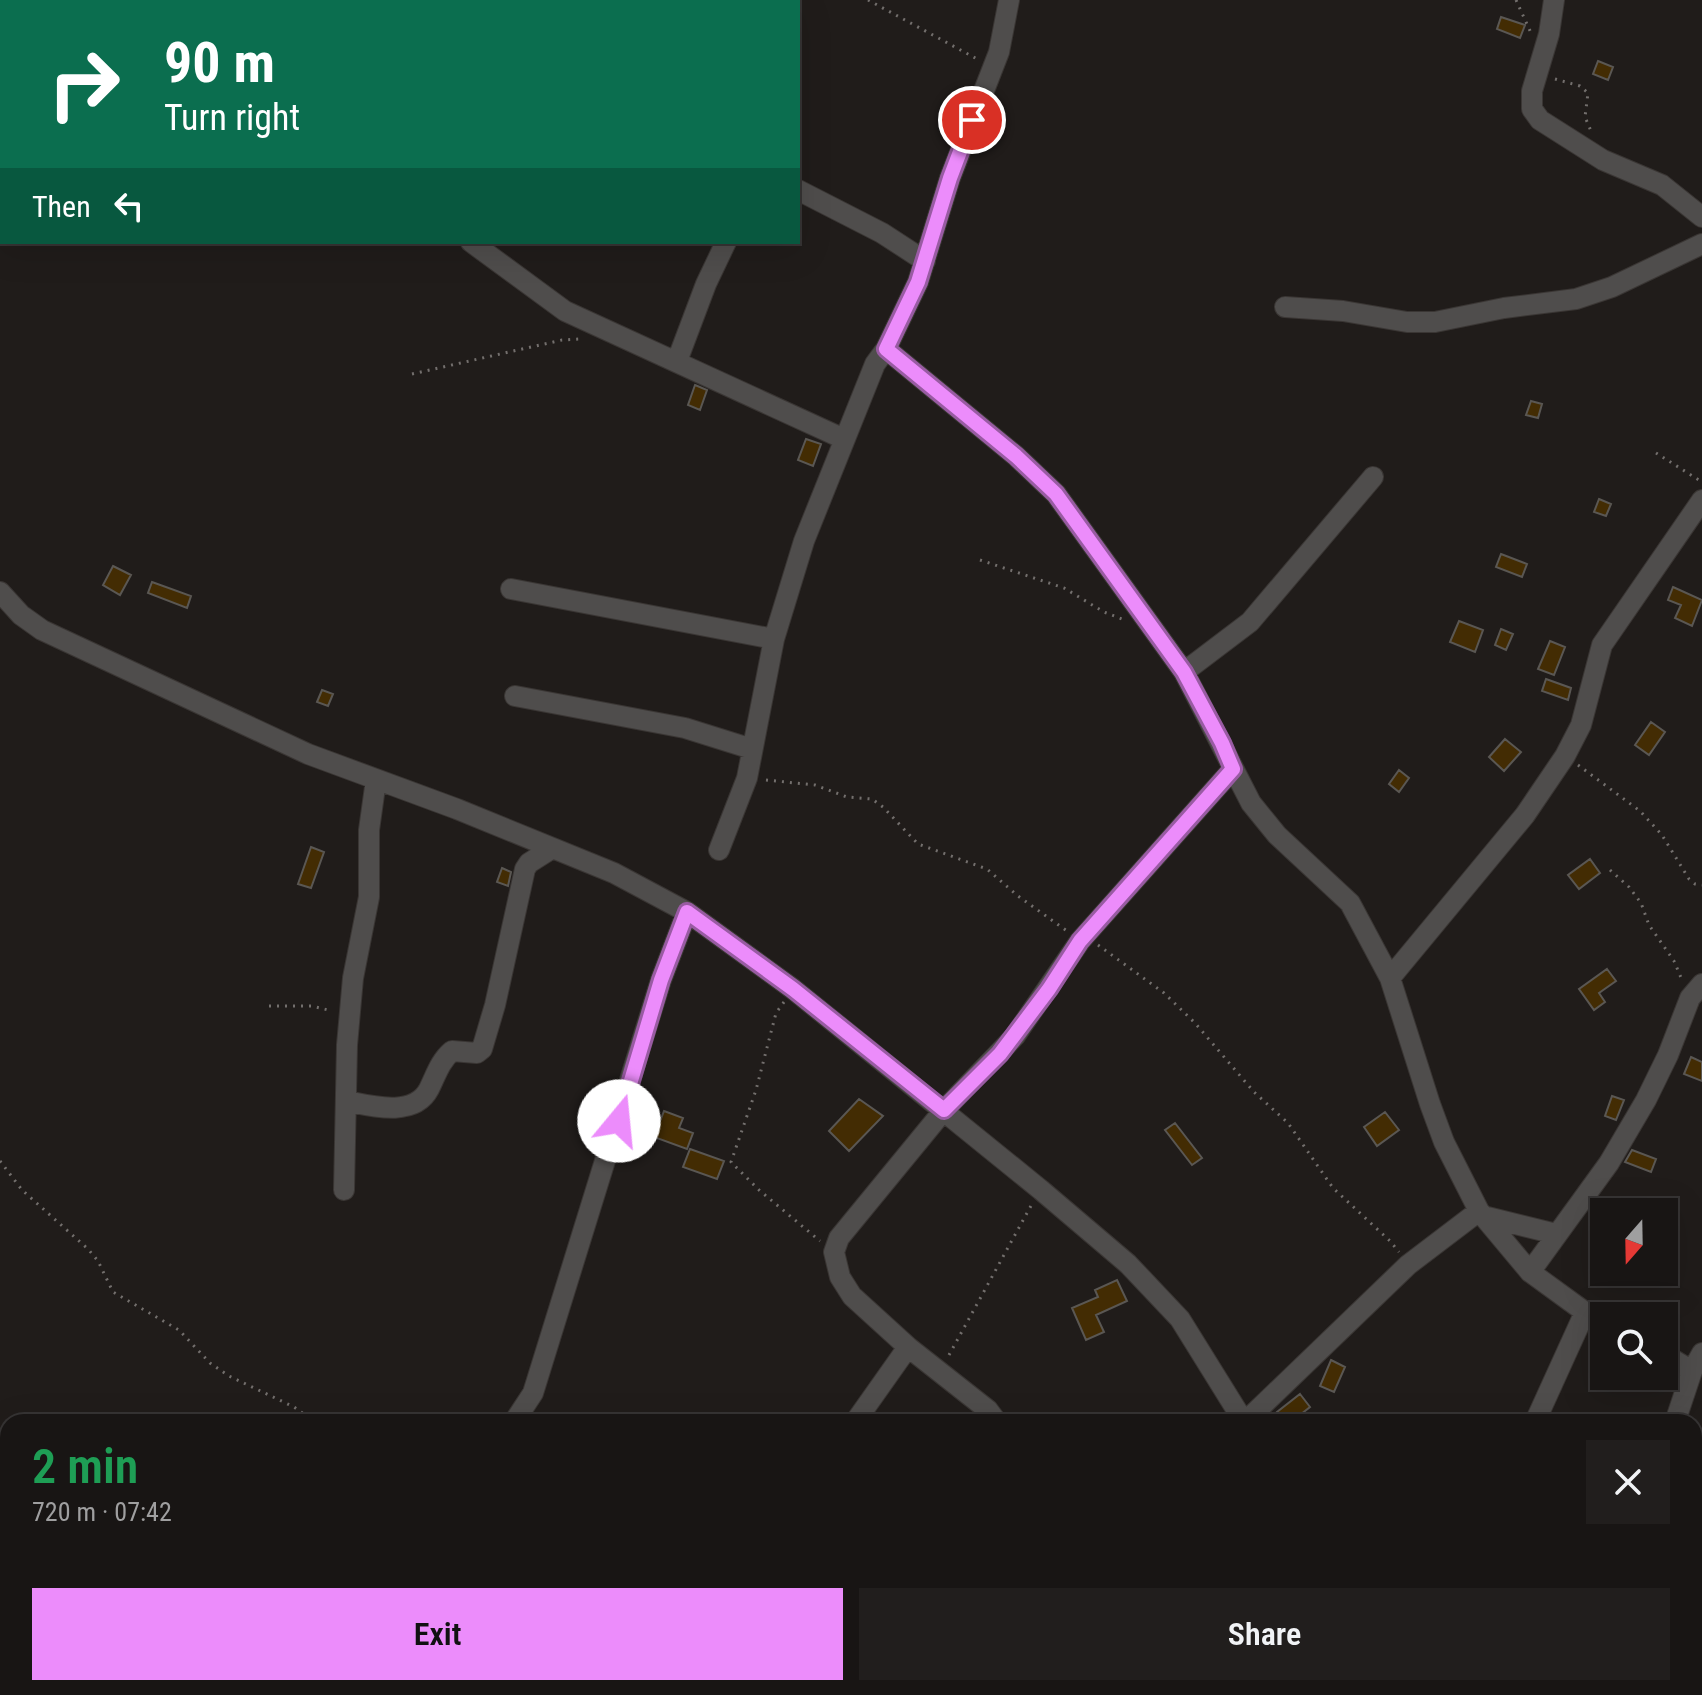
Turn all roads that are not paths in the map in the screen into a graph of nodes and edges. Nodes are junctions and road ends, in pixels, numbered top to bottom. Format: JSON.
{"nodes":[{"id":1,"x":1009,"y":0,"type":"edge"},
{"id":2,"x":1554,"y":0,"type":"edge"},
{"id":3,"x":800,"y":191,"type":"edge"},
{"id":4,"x":1702,"y":217,"type":"edge"},
{"id":5,"x":725,"y":244,"type":"edge"},
{"id":6,"x":1702,"y":244,"type":"edge"},
{"id":7,"x":486,"y":246,"type":"edge"},
{"id":8,"x":925,"y":261,"type":"junction"},
{"id":9,"x":1285,"y":307,"type":"dead end"},
{"id":10,"x":886,"y":349,"type":"junction"},
{"id":11,"x":677,"y":361,"type":"junction"},
{"id":12,"x":844,"y":439,"type":"junction"},
{"id":13,"x":1373,"y":477,"type":"dead end"},
{"id":14,"x":1702,"y":500,"type":"edge"},
{"id":15,"x":511,"y":589,"type":"dead end"},
{"id":16,"x":0,"y":592,"type":"edge"},
{"id":17,"x":774,"y":639,"type":"junction"},
{"id":18,"x":1184,"y":672,"type":"junction"},
{"id":19,"x":515,"y":696,"type":"dead end"},
{"id":20,"x":752,"y":749,"type":"junction"},
{"id":21,"x":1233,"y":769,"type":"junction"},
{"id":22,"x":376,"y":780,"type":"junction"},
{"id":23,"x":551,"y":849,"type":"junction"},
{"id":24,"x":719,"y":850,"type":"dead end"},
{"id":25,"x":687,"y":912,"type":"junction"},
{"id":26,"x":1390,"y":978,"type":"junction"},
{"id":27,"x":1696,"y":991,"type":"edge"},
{"id":28,"x":346,"y":1101,"type":"junction"},
{"id":29,"x":944,"y":1110,"type":"junction"},
{"id":30,"x":344,"y":1190,"type":"dead end"},
{"id":31,"x":1481,"y":1213,"type":"junction"},
{"id":32,"x":1556,"y":1234,"type":"junction"},
{"id":33,"x":1530,"y":1272,"type":"junction"},
{"id":34,"x":1585,"y":1312,"type":"junction"},
{"id":35,"x":1590,"y":1314,"type":"edge"},
{"id":36,"x":908,"y":1347,"type":"junction"},
{"id":37,"x":1697,"y":1362,"type":"edge"},
{"id":38,"x":519,"y":1414,"type":"edge"},
{"id":39,"x":861,"y":1414,"type":"edge"},
{"id":40,"x":991,"y":1414,"type":"edge"},
{"id":41,"x":1239,"y":1414,"type":"edge"},
{"id":42,"x":1252,"y":1414,"type":"edge"},
{"id":43,"x":1539,"y":1414,"type":"edge"},
{"id":44,"x":1678,"y":1414,"type":"edge"}],
"edges":[{"from":1,"to":8,"type":"street"},
{"from":2,"to":4,"type":"street"},
{"from":3,"to":8,"type":"street"},
{"from":5,"to":11,"type":"street"},
{"from":6,"to":9,"type":"street"},
{"from":7,"to":11,"type":"street"},
{"from":8,"to":10,"type":"street"},
{"from":10,"to":12,"type":"street"},
{"from":10,"to":18,"type":"street"},
{"from":11,"to":12,"type":"street"},
{"from":12,"to":17,"type":"street"},
{"from":13,"to":18,"type":"street"},
{"from":14,"to":26,"type":"street"},
{"from":15,"to":17,"type":"street"},
{"from":16,"to":22,"type":"street"},
{"from":17,"to":20,"type":"street"},
{"from":18,"to":21,"type":"street"},
{"from":19,"to":20,"type":"street"},
{"from":20,"to":24,"type":"street"},
{"from":21,"to":26,"type":"street"},
{"from":21,"to":29,"type":"street"},
{"from":22,"to":23,"type":"street"},
{"from":22,"to":28,"type":"street"},
{"from":23,"to":25,"type":"street"},
{"from":23,"to":28,"type":"street"},
{"from":25,"to":29,"type":"street"},
{"from":25,"to":38,"type":"street"},
{"from":26,"to":31,"type":"street"},
{"from":27,"to":32,"type":"street"},
{"from":28,"to":30,"type":"street"},
{"from":29,"to":36,"type":"street"},
{"from":29,"to":41,"type":"street"},
{"from":31,"to":32,"type":"street"},
{"from":31,"to":33,"type":"street"},
{"from":31,"to":42,"type":"street"},
{"from":32,"to":33,"type":"street"},
{"from":33,"to":34,"type":"street"},
{"from":34,"to":35,"type":"street"},
{"from":34,"to":43,"type":"street"},
{"from":36,"to":39,"type":"street"},
{"from":36,"to":40,"type":"street"},
{"from":37,"to":44,"type":"street"}]}
